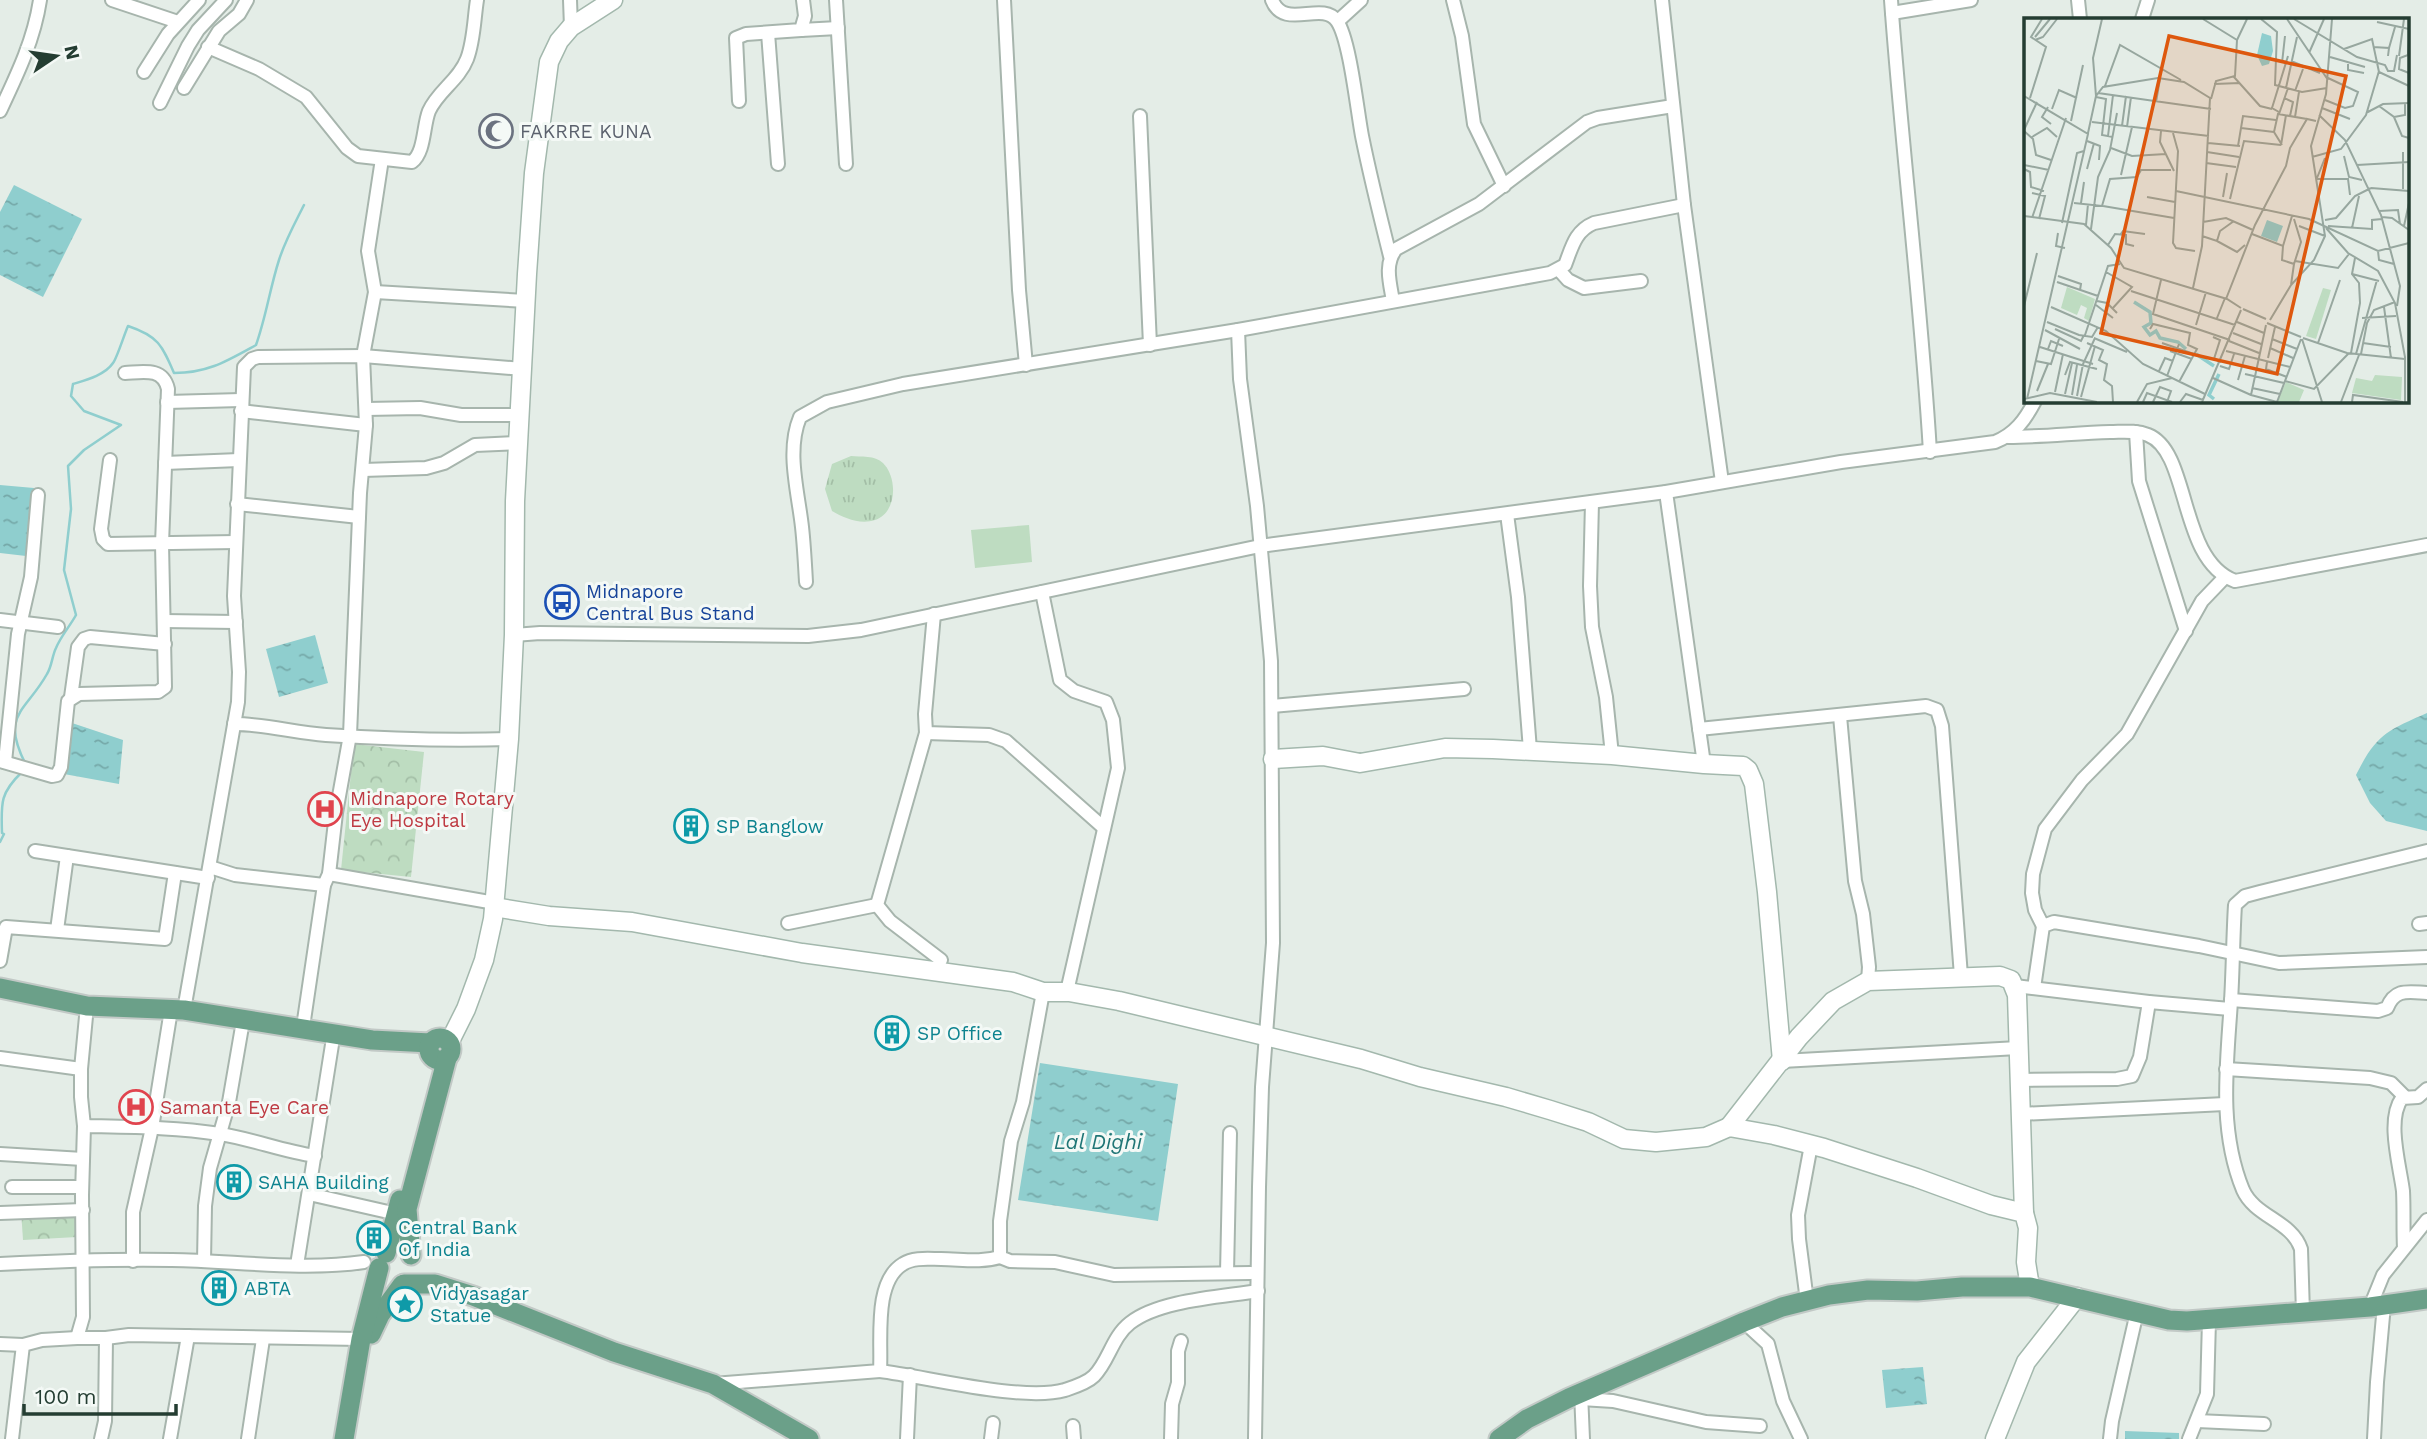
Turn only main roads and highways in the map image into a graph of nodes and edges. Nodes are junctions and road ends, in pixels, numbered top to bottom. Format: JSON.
{"nodes":[{"id":1,"x":0,"y":988,"type":"edge"},
{"id":2,"x":439,"y":1052,"type":"junction"},
{"id":3,"x":413,"y":1259,"type":"junction"},
{"id":4,"x":376,"y":1261,"type":"junction"},
{"id":5,"x":403,"y":1284,"type":"junction"},
{"id":6,"x":435,"y":1284,"type":"junction"},
{"id":7,"x":2427,"y":1299,"type":"edge"},
{"id":8,"x":344,"y":1439,"type":"edge"},
{"id":9,"x":354,"y":1439,"type":"edge"},
{"id":10,"x":809,"y":1439,"type":"edge"},
{"id":11,"x":1499,"y":1439,"type":"edge"}],
"edges":[{"from":1,"to":2,"type":"main road"},
{"from":2,"to":3,"type":"main road"},
{"from":2,"to":4,"type":"main road"},
{"from":3,"to":4,"type":"main road"},
{"from":3,"to":5,"type":"main road"},
{"from":3,"to":6,"type":"main road"},
{"from":4,"to":5,"type":"main road"},
{"from":4,"to":8,"type":"main road"},
{"from":5,"to":6,"type":"main road"},
{"from":5,"to":9,"type":"main road"},
{"from":6,"to":10,"type":"main road"},
{"from":7,"to":11,"type":"main road"}]}
